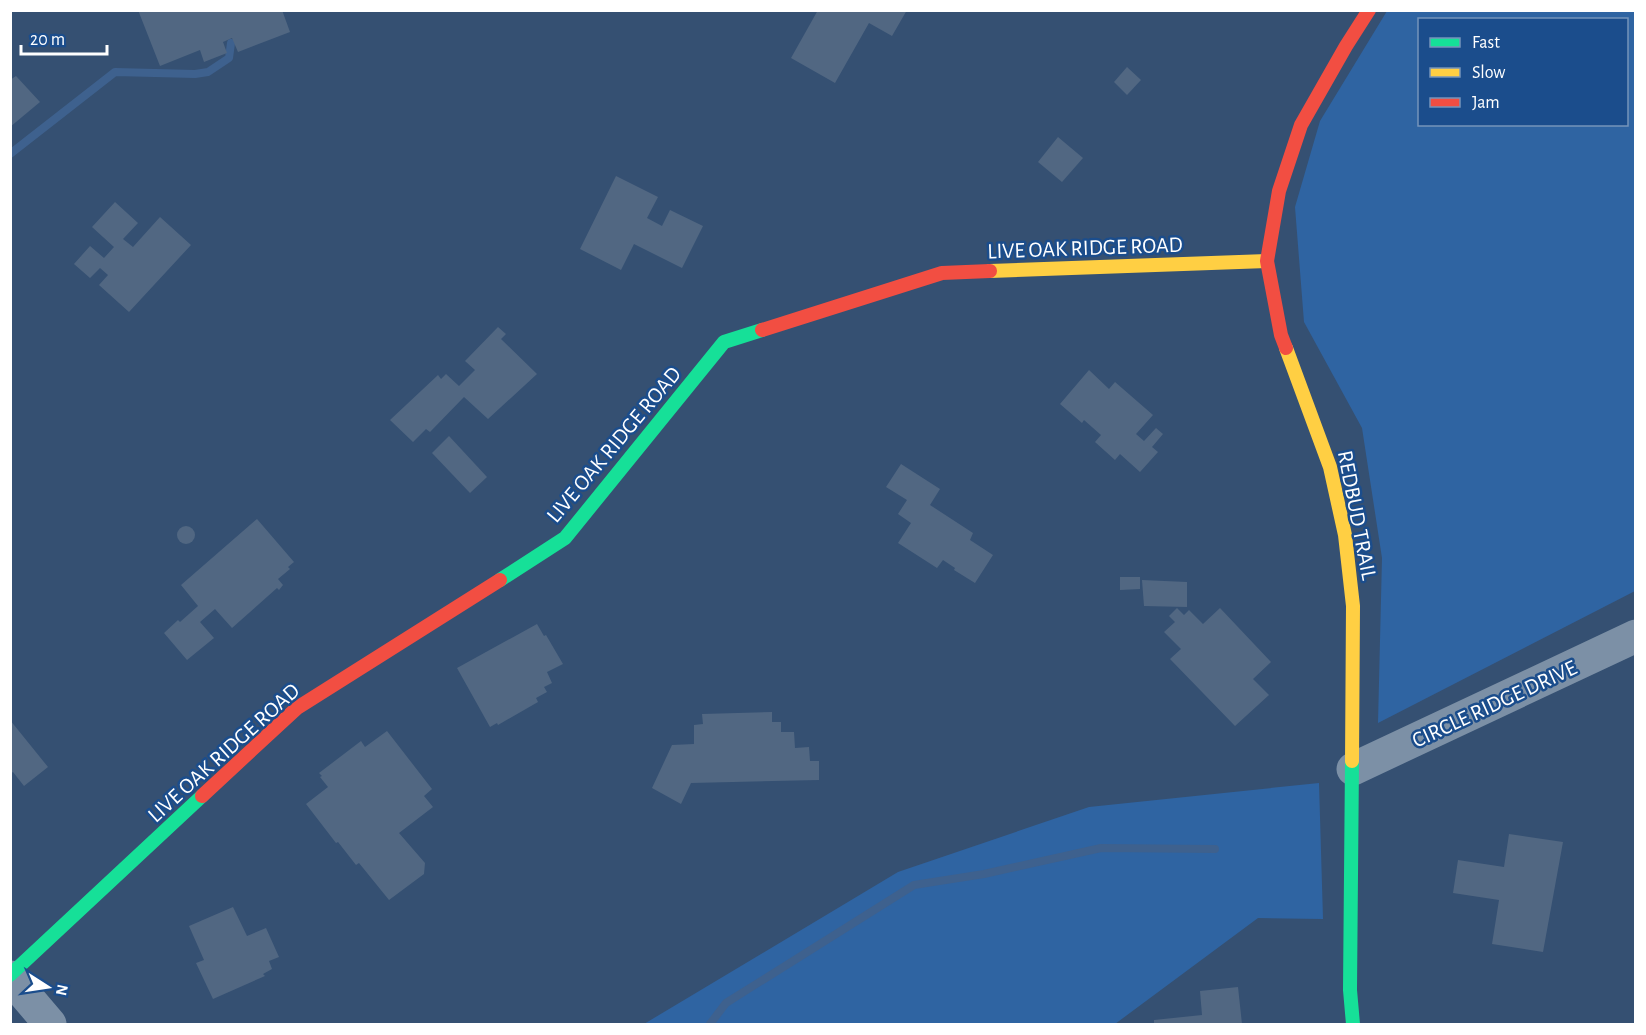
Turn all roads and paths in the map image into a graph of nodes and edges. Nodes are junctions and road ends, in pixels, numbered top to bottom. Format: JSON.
{"nodes":[{"id":1,"x":1369,"y":10,"type":"edge"},
{"id":2,"x":1266,"y":261,"type":"junction"},
{"id":3,"x":1635,"y":636,"type":"edge"},
{"id":4,"x":1353,"y":769,"type":"junction"},
{"id":5,"x":10,"y":976,"type":"edge"},
{"id":6,"x":50,"y":1024,"type":"edge"},
{"id":7,"x":1353,"y":1024,"type":"edge"}],
"edges":[{"from":1,"to":2,"type":"street","name":"REDBUD TRAIL"},
{"from":2,"to":4,"type":"street","name":"REDBUD TRAIL"},
{"from":2,"to":5,"type":"street","name":"LIVE OAK RIDGE ROAD"},
{"from":3,"to":4,"type":"street","name":"CIRCLE RIDGE DRIVE"},
{"from":4,"to":7,"type":"street","name":"REDBUD TRAIL"},
{"from":5,"to":6,"type":"street"}]}
